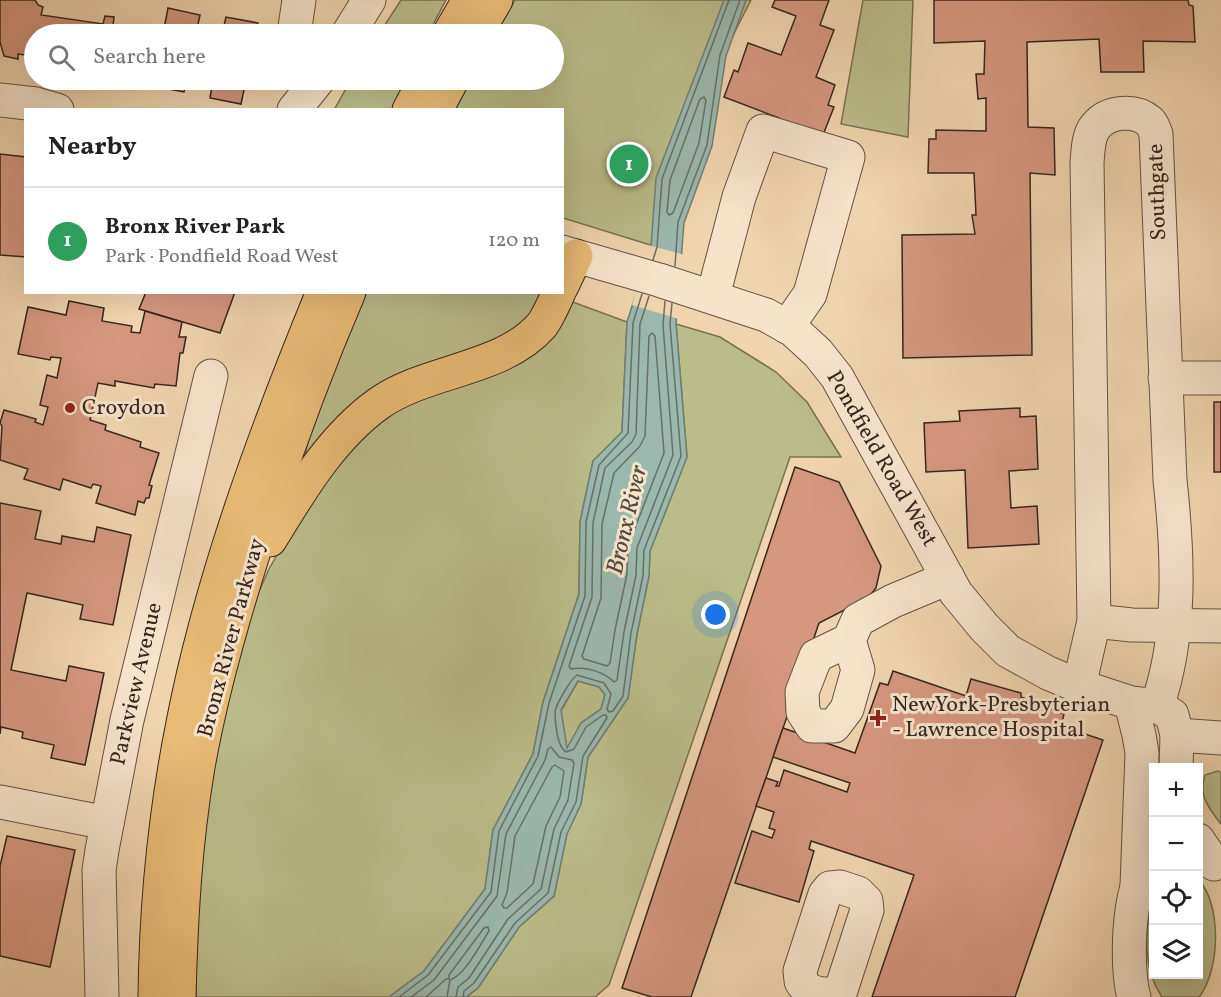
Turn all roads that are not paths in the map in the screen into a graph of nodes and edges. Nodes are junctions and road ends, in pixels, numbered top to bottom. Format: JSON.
{"nodes":[{"id":1,"x":299,"y":0,"type":"edge"},
{"id":2,"x":369,"y":0,"type":"edge"},
{"id":3,"x":469,"y":0,"type":"edge"},
{"id":4,"x":496,"y":0,"type":"edge"},
{"id":5,"x":295,"y":24,"type":"edge"},
{"id":6,"x":354,"y":24,"type":"edge"},
{"id":7,"x":455,"y":24,"type":"edge"},
{"id":8,"x":482,"y":24,"type":"edge"},
{"id":9,"x":284,"y":90,"type":"edge"},
{"id":10,"x":309,"y":90,"type":"edge"},
{"id":11,"x":419,"y":90,"type":"edge"},
{"id":12,"x":447,"y":90,"type":"edge"},
{"id":13,"x":0,"y":100,"type":"edge"},
{"id":14,"x":50,"y":108,"type":"edge"},
{"id":15,"x":290,"y":108,"type":"edge"},
{"id":16,"x":294,"y":108,"type":"edge"},
{"id":17,"x":410,"y":108,"type":"edge"},
{"id":18,"x":437,"y":108,"type":"edge"},
{"id":19,"x":569,"y":254,"type":"edge"},
{"id":20,"x":564,"y":277,"type":"edge"},
{"id":21,"x":698,"y":292,"type":"junction"},
{"id":22,"x":322,"y":294,"type":"edge"},
{"id":23,"x":348,"y":294,"type":"edge"},
{"id":24,"x":558,"y":294,"type":"edge"},
{"id":25,"x":788,"y":327,"type":"junction"},
{"id":26,"x":211,"y":376,"type":"dead end"},
{"id":27,"x":1165,"y":378,"type":"junction"},
{"id":28,"x":1221,"y":378,"type":"edge"},
{"id":29,"x":948,"y":578,"type":"junction"},
{"id":30,"x":243,"y":585,"type":"junction"},
{"id":31,"x":1094,"y":621,"type":"junction"},
{"id":32,"x":1173,"y":626,"type":"junction"},
{"id":33,"x":1221,"y":626,"type":"edge"},
{"id":34,"x":832,"y":643,"type":"dead end"},
{"id":35,"x":1079,"y":686,"type":"junction"},
{"id":36,"x":1144,"y":704,"type":"junction"},
{"id":37,"x":1177,"y":735,"type":"junction"},
{"id":38,"x":1221,"y":738,"type":"edge"},
{"id":39,"x":1176,"y":763,"type":"edge"},
{"id":40,"x":0,"y":802,"type":"edge"},
{"id":41,"x":107,"y":823,"type":"junction"},
{"id":42,"x":1145,"y":875,"type":"edge"},
{"id":43,"x":1133,"y":996,"type":"edge"},
{"id":44,"x":102,"y":997,"type":"edge"},
{"id":45,"x":155,"y":997,"type":"edge"},
{"id":46,"x":178,"y":997,"type":"edge"}],
"edges":[{"from":1,"to":5,"type":"street"},
{"from":2,"to":6,"type":"street"},
{"from":3,"to":7,"type":"highway"},
{"from":4,"to":8,"type":"highway"},
{"from":9,"to":15,"type":"street"},
{"from":10,"to":16,"type":"street"},
{"from":11,"to":17,"type":"highway"},
{"from":12,"to":18,"type":"highway"},
{"from":13,"to":14,"type":"street"},
{"from":19,"to":20,"type":"highway"},
{"from":19,"to":21,"type":"street","name":"Pondfield Road West"},
{"from":21,"to":25,"type":"street","name":"Pondfield Road West"},
{"from":21,"to":25,"type":"street"},
{"from":22,"to":45,"type":"highway","name":"Bronx River Parkway"},
{"from":23,"to":30,"type":"highway","name":"Bronx River Parkway"},
{"from":24,"to":30,"type":"highway"},
{"from":25,"to":29,"type":"street","name":"Pondfield Road West"},
{"from":26,"to":41,"type":"street","name":"Parkview Avenue"},
{"from":27,"to":28,"type":"street"},
{"from":27,"to":31,"type":"street","name":"Southgate"},
{"from":27,"to":32,"type":"street","name":"Southgate"},
{"from":29,"to":34,"type":"street"},
{"from":29,"to":35,"type":"street","name":"Pondfield Road West"},
{"from":30,"to":46,"type":"highway","name":"Bronx River Parkway"},
{"from":31,"to":32,"type":"street"},
{"from":31,"to":35,"type":"street","name":"Southgate"},
{"from":32,"to":33,"type":"street"},
{"from":32,"to":36,"type":"street","name":"Southgate"},
{"from":35,"to":36,"type":"street","name":"Pondfield Road West"},
{"from":36,"to":37,"type":"street"},
{"from":36,"to":42,"type":"street"},
{"from":37,"to":38,"type":"street"},
{"from":37,"to":39,"type":"street"},
{"from":40,"to":41,"type":"street"},
{"from":41,"to":44,"type":"street","name":"Parkview Avenue"},
{"from":42,"to":43,"type":"street"}]}
